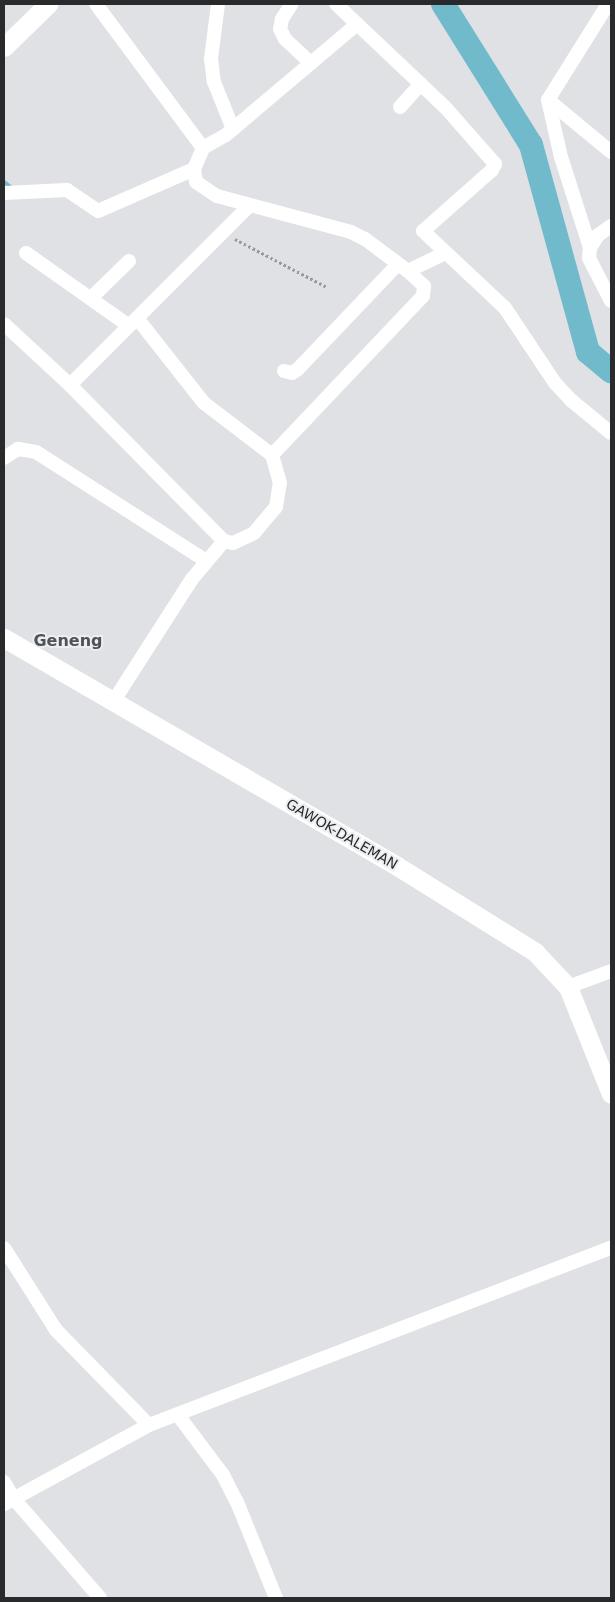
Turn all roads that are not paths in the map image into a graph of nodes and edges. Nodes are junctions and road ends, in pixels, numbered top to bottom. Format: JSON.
{"nodes":[{"id":1,"x":48,"y":4,"type":"edge"},
{"id":2,"x":96,"y":4,"type":"edge"},
{"id":3,"x":218,"y":4,"type":"edge"},
{"id":4,"x":336,"y":4,"type":"edge"},
{"id":5,"x":608,"y":4,"type":"edge"},
{"id":6,"x":292,"y":5,"type":"edge"},
{"id":7,"x":356,"y":25,"type":"junction"},
{"id":8,"x":4,"y":47,"type":"edge"},
{"id":9,"x":311,"y":64,"type":"junction"},
{"id":10,"x":421,"y":84,"type":"junction"},
{"id":11,"x":548,"y":100,"type":"junction"},
{"id":12,"x":400,"y":107,"type":"dead end"},
{"id":13,"x":226,"y":135,"type":"junction"},
{"id":14,"x":203,"y":148,"type":"junction"},
{"id":15,"x":611,"y":152,"type":"edge"},
{"id":16,"x":194,"y":169,"type":"junction"},
{"id":17,"x":4,"y":193,"type":"edge"},
{"id":18,"x":249,"y":206,"type":"junction"},
{"id":19,"x":611,"y":226,"type":"edge"},
{"id":20,"x":590,"y":248,"type":"junction"},
{"id":21,"x":26,"y":253,"type":"dead end"},
{"id":22,"x":439,"y":257,"type":"junction"},
{"id":23,"x":129,"y":261,"type":"dead end"},
{"id":24,"x":403,"y":267,"type":"junction"},
{"id":25,"x":91,"y":298,"type":"junction"},
{"id":26,"x":611,"y":301,"type":"edge"},
{"id":27,"x":133,"y":322,"type":"junction"},
{"id":28,"x":6,"y":332,"type":"edge"},
{"id":29,"x":284,"y":371,"type":"dead end"},
{"id":30,"x":70,"y":384,"type":"junction"},
{"id":31,"x":611,"y":433,"type":"edge"},
{"id":32,"x":272,"y":455,"type":"junction"},
{"id":33,"x":4,"y":458,"type":"edge"},
{"id":34,"x":224,"y":541,"type":"junction"},
{"id":35,"x":205,"y":560,"type":"junction"},
{"id":36,"x":4,"y":638,"type":"edge"},
{"id":37,"x":113,"y":702,"type":"junction"},
{"id":38,"x":611,"y":971,"type":"edge"},
{"id":39,"x":568,"y":987,"type":"junction"},
{"id":40,"x":611,"y":1094,"type":"edge"},
{"id":41,"x":4,"y":1248,"type":"edge"},
{"id":42,"x":611,"y":1248,"type":"edge"},
{"id":43,"x":178,"y":1416,"type":"junction"},
{"id":44,"x":149,"y":1425,"type":"junction"},
{"id":45,"x":4,"y":1482,"type":"edge"},
{"id":46,"x":9,"y":1501,"type":"edge"},
{"id":47,"x":100,"y":1598,"type":"edge"},
{"id":48,"x":276,"y":1598,"type":"edge"}],
"edges":[{"from":1,"to":8,"type":"street"},
{"from":2,"to":14,"type":"street"},
{"from":3,"to":13,"type":"street"},
{"from":4,"to":7,"type":"street"},
{"from":5,"to":11,"type":"street"},
{"from":6,"to":9,"type":"street"},
{"from":7,"to":9,"type":"street"},
{"from":7,"to":10,"type":"street"},
{"from":9,"to":13,"type":"street"},
{"from":10,"to":12,"type":"street"},
{"from":10,"to":22,"type":"street"},
{"from":11,"to":15,"type":"street"},
{"from":11,"to":20,"type":"street"},
{"from":13,"to":14,"type":"street"},
{"from":14,"to":16,"type":"street"},
{"from":16,"to":17,"type":"street"},
{"from":16,"to":18,"type":"street"},
{"from":18,"to":24,"type":"street"},
{"from":18,"to":27,"type":"street"},
{"from":19,"to":20,"type":"street"},
{"from":20,"to":26,"type":"street"},
{"from":21,"to":25,"type":"street"},
{"from":22,"to":24,"type":"street"},
{"from":22,"to":31,"type":"street"},
{"from":23,"to":25,"type":"street"},
{"from":24,"to":29,"type":"street"},
{"from":24,"to":32,"type":"street"},
{"from":25,"to":27,"type":"street"},
{"from":27,"to":30,"type":"street"},
{"from":27,"to":32,"type":"street"},
{"from":28,"to":30,"type":"street"},
{"from":30,"to":34,"type":"street"},
{"from":32,"to":34,"type":"street"},
{"from":33,"to":35,"type":"street"},
{"from":34,"to":35,"type":"street"},
{"from":35,"to":37,"type":"street"},
{"from":36,"to":37,"type":"street","name":"GAWOK-DALEMAN"},
{"from":37,"to":39,"type":"street","name":"GAWOK-DALEMAN"},
{"from":38,"to":39,"type":"street"},
{"from":39,"to":40,"type":"street","name":"GAWOK-DALEMAN"},
{"from":41,"to":44,"type":"street"},
{"from":42,"to":43,"type":"street"},
{"from":43,"to":44,"type":"street"},
{"from":43,"to":48,"type":"street"},
{"from":44,"to":46,"type":"street"},
{"from":45,"to":46,"type":"street"},
{"from":46,"to":47,"type":"street"}]}
